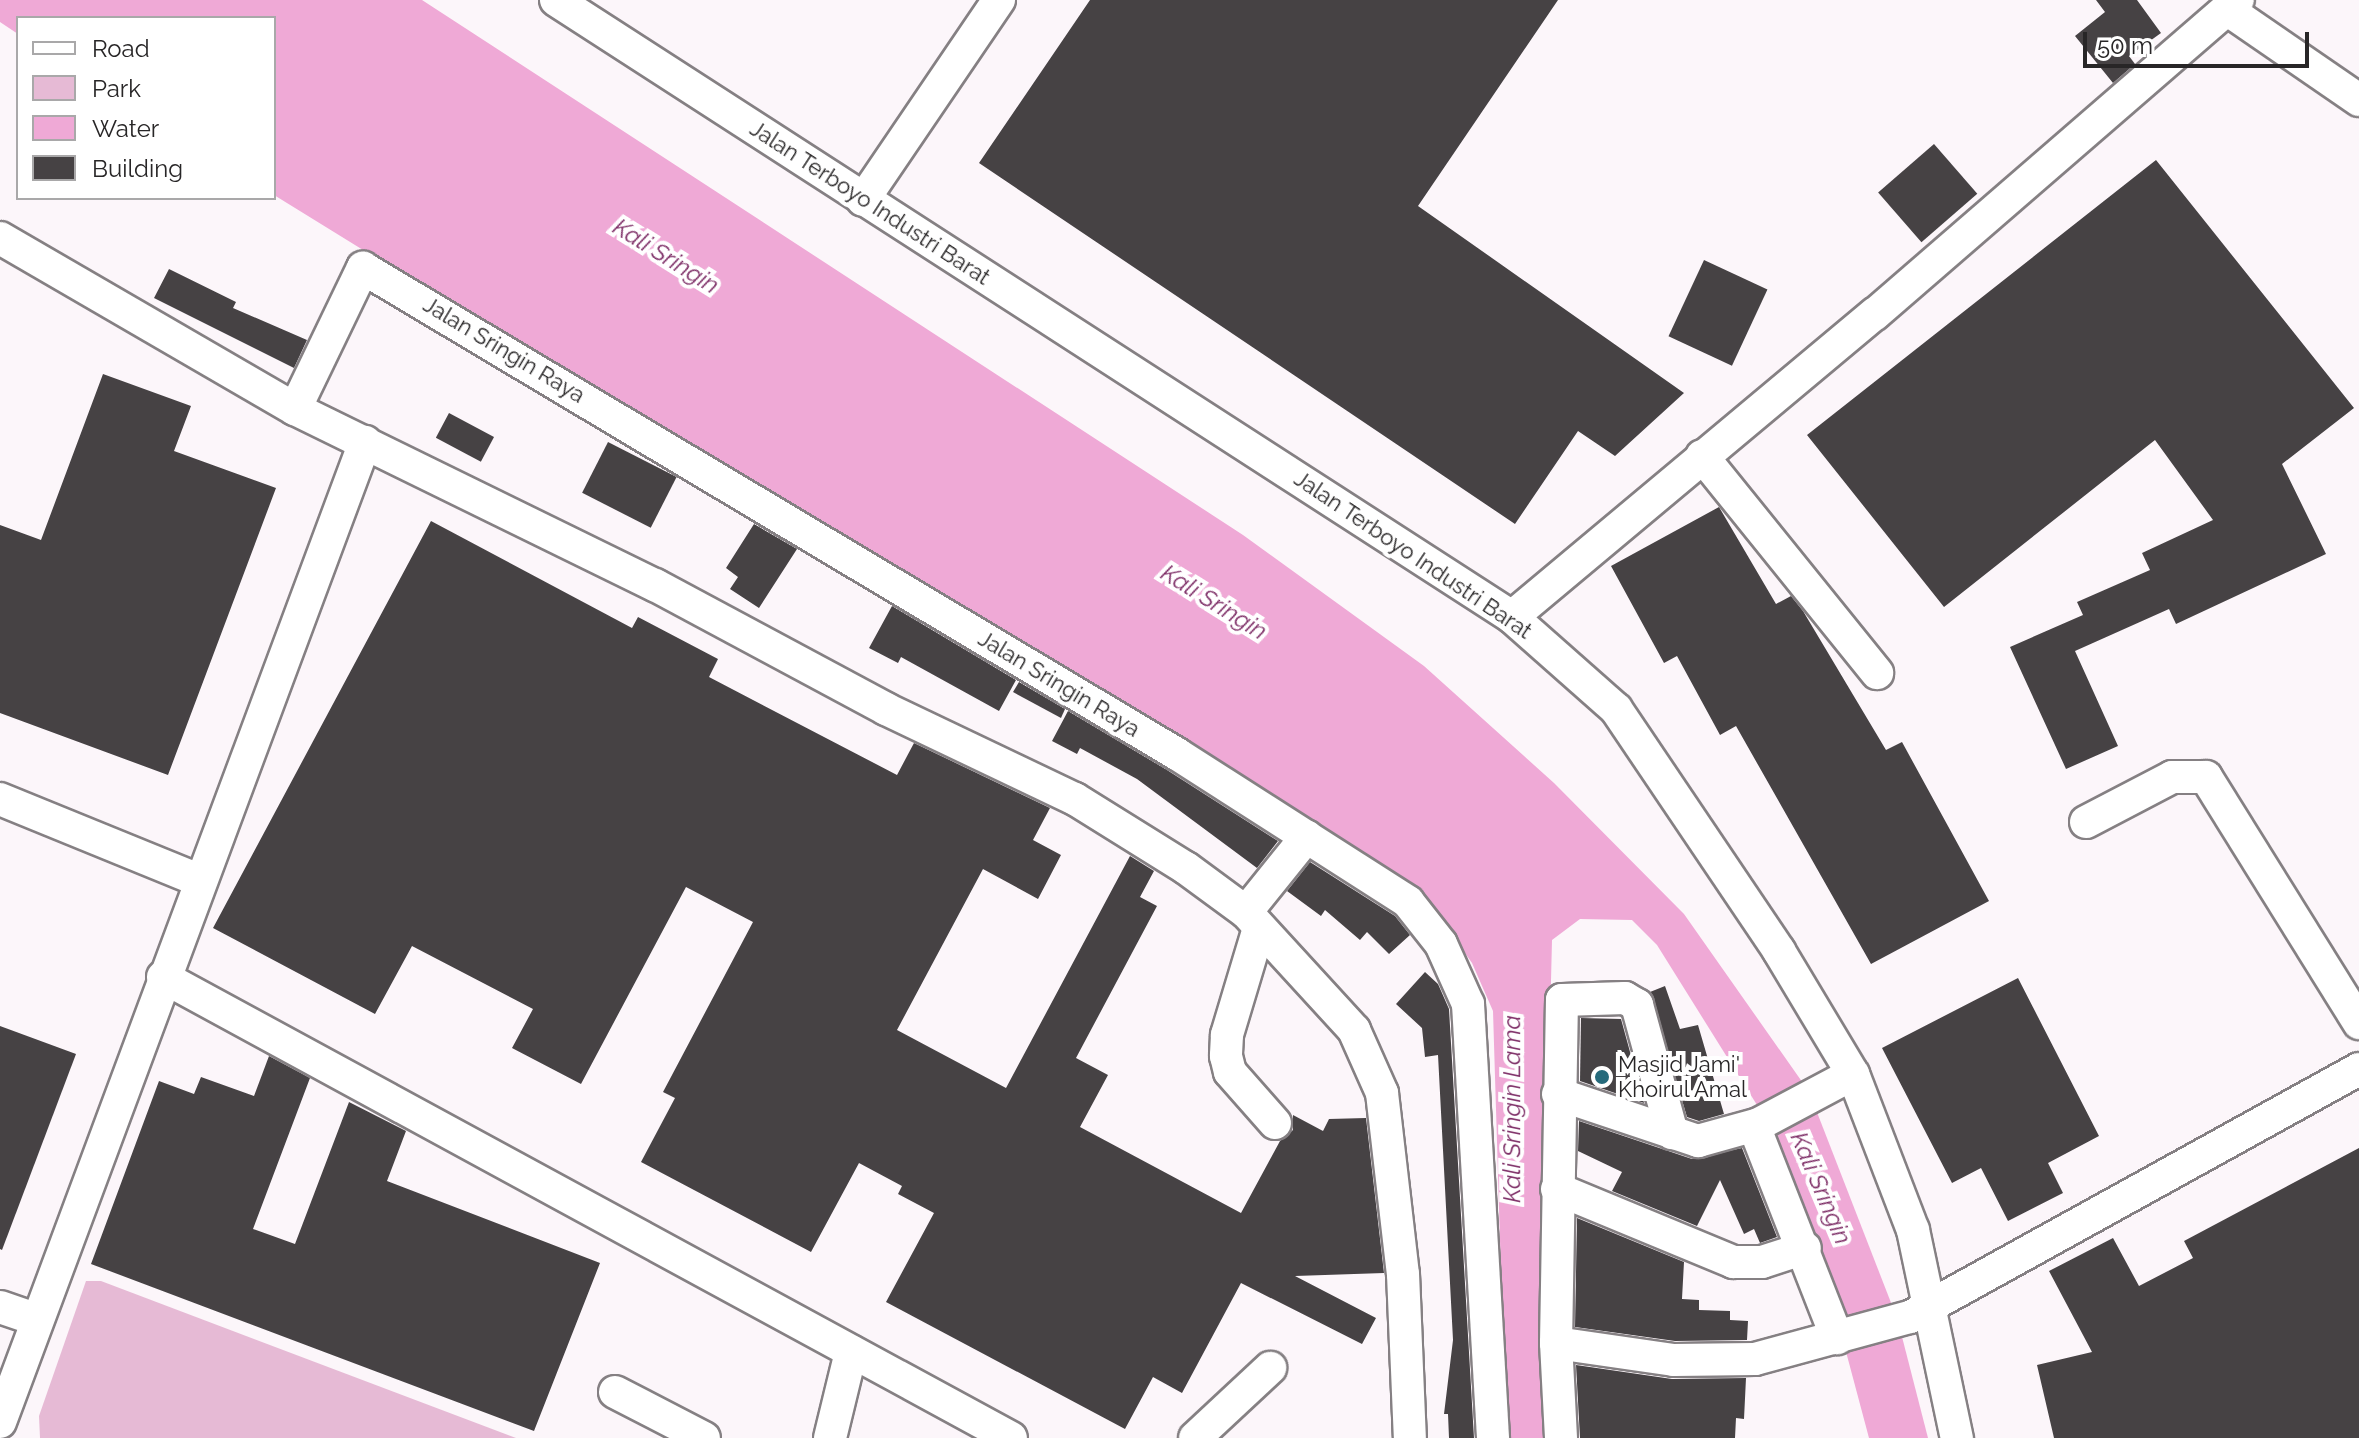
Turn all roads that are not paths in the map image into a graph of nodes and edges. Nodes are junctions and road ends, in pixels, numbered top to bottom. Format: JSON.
{"nodes":[{"id":1,"x":556,"y":0,"type":"edge"},
{"id":2,"x":999,"y":0,"type":"edge"},
{"id":3,"x":2233,"y":5,"type":"edge"},
{"id":4,"x":2359,"y":100,"type":"edge"},
{"id":5,"x":863,"y":200,"type":"junction"},
{"id":6,"x":0,"y":238,"type":"edge"},
{"id":7,"x":295,"y":409,"type":"junction"},
{"id":8,"x":365,"y":442,"type":"junction"},
{"id":9,"x":1702,"y":456,"type":"junction"},
{"id":10,"x":1512,"y":617,"type":"junction"},
{"id":11,"x":1877,"y":673,"type":"dead end"},
{"id":12,"x":0,"y":799,"type":"edge"},
{"id":13,"x":2086,"y":822,"type":"dead end"},
{"id":14,"x":1307,"y":836,"type":"junction"},
{"id":15,"x":198,"y":880,"type":"junction"},
{"id":16,"x":1252,"y":920,"type":"junction"},
{"id":17,"x":163,"y":977,"type":"junction"},
{"id":18,"x":2359,"y":1023,"type":"edge"},
{"id":19,"x":2359,"y":1069,"type":"edge"},
{"id":20,"x":1844,"y":1079,"type":"junction"},
{"id":21,"x":1558,"y":1094,"type":"junction"},
{"id":22,"x":1275,"y":1123,"type":"dead end"},
{"id":23,"x":1756,"y":1125,"type":"junction"},
{"id":24,"x":1672,"y":1133,"type":"junction"},
{"id":25,"x":1557,"y":1189,"type":"junction"},
{"id":26,"x":1805,"y":1248,"type":"junction"},
{"id":27,"x":0,"y":1307,"type":"edge"},
{"id":28,"x":1921,"y":1312,"type":"junction"},
{"id":29,"x":37,"y":1320,"type":"junction"},
{"id":30,"x":1841,"y":1338,"type":"junction"},
{"id":31,"x":1556,"y":1343,"type":"junction"},
{"id":32,"x":851,"y":1352,"type":"junction"},
{"id":33,"x":1270,"y":1368,"type":"dead end"},
{"id":34,"x":615,"y":1392,"type":"dead end"},
{"id":35,"x":0,"y":1422,"type":"edge"},
{"id":36,"x":704,"y":1438,"type":"edge"},
{"id":37,"x":830,"y":1438,"type":"edge"},
{"id":38,"x":1011,"y":1438,"type":"edge"},
{"id":39,"x":1195,"y":1438,"type":"edge"},
{"id":40,"x":1410,"y":1438,"type":"edge"},
{"id":41,"x":1493,"y":1438,"type":"edge"},
{"id":42,"x":1561,"y":1438,"type":"edge"},
{"id":43,"x":1957,"y":1438,"type":"edge"}],
"edges":[{"from":1,"to":5,"type":"street","name":"Jalan Terboyo Industri Barat"},
{"from":2,"to":5,"type":"street"},
{"from":3,"to":4,"type":"street"},
{"from":3,"to":9,"type":"street"},
{"from":5,"to":10,"type":"street","name":"Jalan Terboyo Industri Barat"},
{"from":6,"to":7,"type":"street"},
{"from":7,"to":8,"type":"street"},
{"from":7,"to":14,"type":"street","name":"Jalan Sringin Raya"},
{"from":8,"to":15,"type":"street"},
{"from":8,"to":16,"type":"street"},
{"from":9,"to":10,"type":"street"},
{"from":9,"to":11,"type":"street"},
{"from":10,"to":20,"type":"street","name":"Jalan Terboyo Industri Barat"},
{"from":12,"to":15,"type":"street"},
{"from":13,"to":18,"type":"street"},
{"from":14,"to":16,"type":"street"},
{"from":14,"to":41,"type":"street","name":"Jalan Sringin Raya"},
{"from":15,"to":17,"type":"street"},
{"from":16,"to":22,"type":"street"},
{"from":16,"to":40,"type":"street"},
{"from":17,"to":29,"type":"street"},
{"from":17,"to":32,"type":"street"},
{"from":19,"to":28,"type":"street"},
{"from":20,"to":23,"type":"street"},
{"from":20,"to":28,"type":"street","name":"Jalan Terboyo Industri Barat"},
{"from":21,"to":24,"type":"street"},
{"from":21,"to":24,"type":"street"},
{"from":21,"to":25,"type":"street"},
{"from":23,"to":24,"type":"street"},
{"from":23,"to":26,"type":"street"},
{"from":25,"to":26,"type":"street"},
{"from":25,"to":31,"type":"street"},
{"from":26,"to":30,"type":"street"},
{"from":27,"to":29,"type":"street"},
{"from":28,"to":30,"type":"street"},
{"from":28,"to":43,"type":"street","name":"Jalan Terboyo Industri Barat"},
{"from":29,"to":35,"type":"street"},
{"from":30,"to":31,"type":"street"},
{"from":31,"to":42,"type":"street"},
{"from":32,"to":37,"type":"street"},
{"from":32,"to":38,"type":"street"},
{"from":33,"to":39,"type":"street"},
{"from":34,"to":36,"type":"street"}]}
